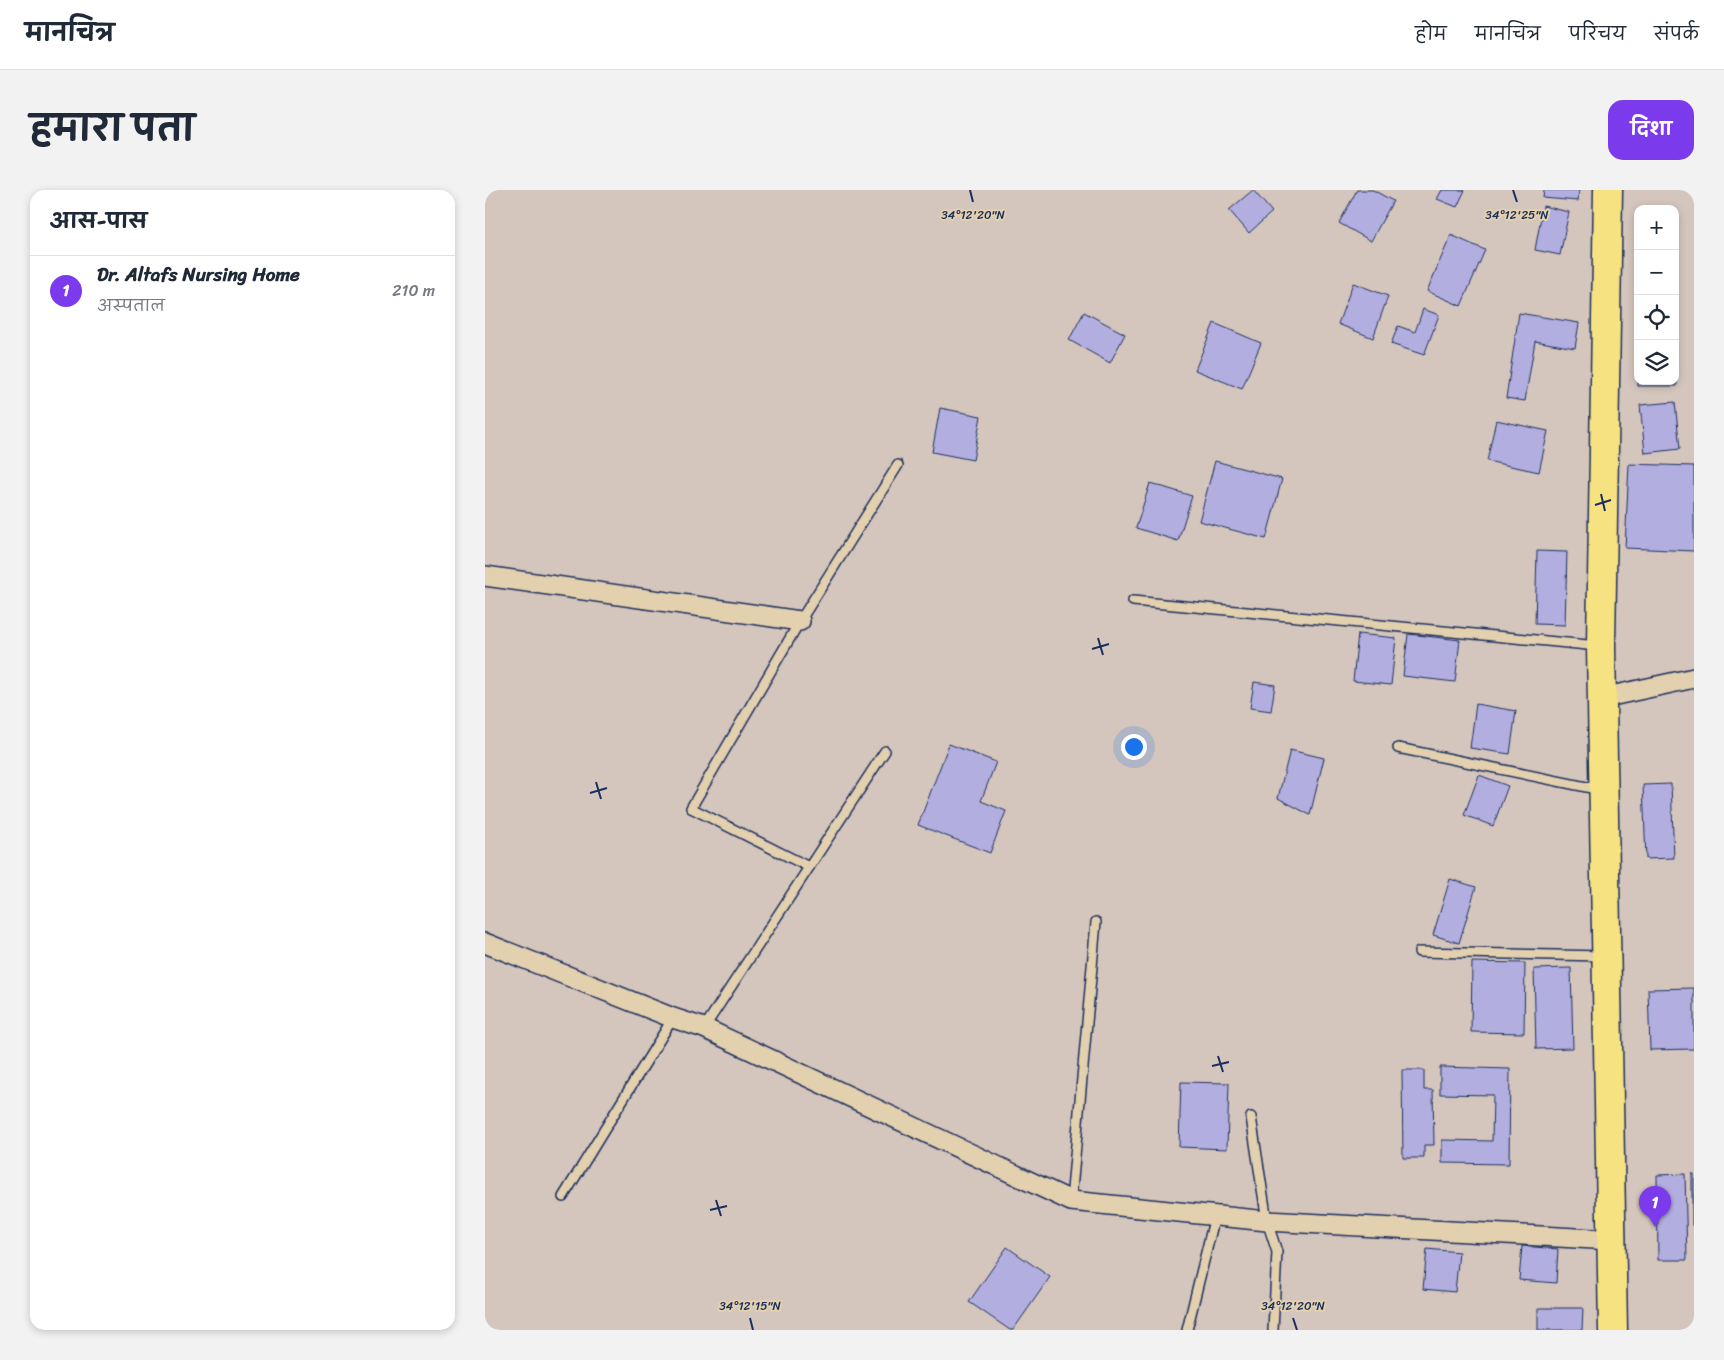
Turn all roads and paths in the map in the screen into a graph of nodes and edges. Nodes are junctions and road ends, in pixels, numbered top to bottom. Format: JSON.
{"nodes":[{"id":1,"x":1609,"y":190,"type":"edge"},
{"id":2,"x":898,"y":465,"type":"dead end"},
{"id":3,"x":485,"y":576,"type":"edge"},
{"id":4,"x":1133,"y":601,"type":"dead end"},
{"id":5,"x":800,"y":621,"type":"junction"},
{"id":6,"x":1601,"y":646,"type":"junction"},
{"id":7,"x":1694,"y":678,"type":"edge"},
{"id":8,"x":1602,"y":698,"type":"junction"},
{"id":9,"x":1398,"y":748,"type":"dead end"},
{"id":10,"x":885,"y":751,"type":"dead end"},
{"id":11,"x":1603,"y":790,"type":"junction"},
{"id":12,"x":809,"y":868,"type":"junction"},
{"id":13,"x":1096,"y":922,"type":"dead end"},
{"id":14,"x":485,"y":943,"type":"edge"},
{"id":15,"x":1419,"y":952,"type":"dead end"},
{"id":16,"x":1607,"y":956,"type":"junction"},
{"id":17,"x":673,"y":1018,"type":"junction"},
{"id":18,"x":704,"y":1028,"type":"junction"},
{"id":19,"x":1251,"y":1117,"type":"dead end"},
{"id":20,"x":563,"y":1197,"type":"dead end"},
{"id":21,"x":1071,"y":1200,"type":"junction"},
{"id":22,"x":1215,"y":1216,"type":"junction"},
{"id":23,"x":1267,"y":1221,"type":"junction"},
{"id":24,"x":1611,"y":1240,"type":"junction"},
{"id":25,"x":1187,"y":1330,"type":"edge"},
{"id":26,"x":1273,"y":1330,"type":"edge"},
{"id":27,"x":1613,"y":1330,"type":"edge"}],
"edges":[{"from":1,"to":6,"type":"highway"},
{"from":2,"to":5,"type":"lane"},
{"from":3,"to":5,"type":"street"},
{"from":4,"to":6,"type":"lane"},
{"from":5,"to":12,"type":"lane"},
{"from":6,"to":8,"type":"highway"},
{"from":7,"to":8,"type":"street"},
{"from":8,"to":11,"type":"highway"},
{"from":9,"to":11,"type":"lane"},
{"from":10,"to":12,"type":"lane"},
{"from":11,"to":16,"type":"highway"},
{"from":12,"to":18,"type":"lane"},
{"from":13,"to":21,"type":"lane"},
{"from":14,"to":17,"type":"street"},
{"from":15,"to":16,"type":"lane"},
{"from":16,"to":24,"type":"highway"},
{"from":17,"to":18,"type":"street"},
{"from":17,"to":20,"type":"lane"},
{"from":18,"to":21,"type":"street"},
{"from":19,"to":23,"type":"lane"},
{"from":21,"to":22,"type":"street"},
{"from":22,"to":23,"type":"street"},
{"from":22,"to":25,"type":"lane"},
{"from":23,"to":24,"type":"street"},
{"from":23,"to":26,"type":"lane"},
{"from":24,"to":27,"type":"highway"}]}
